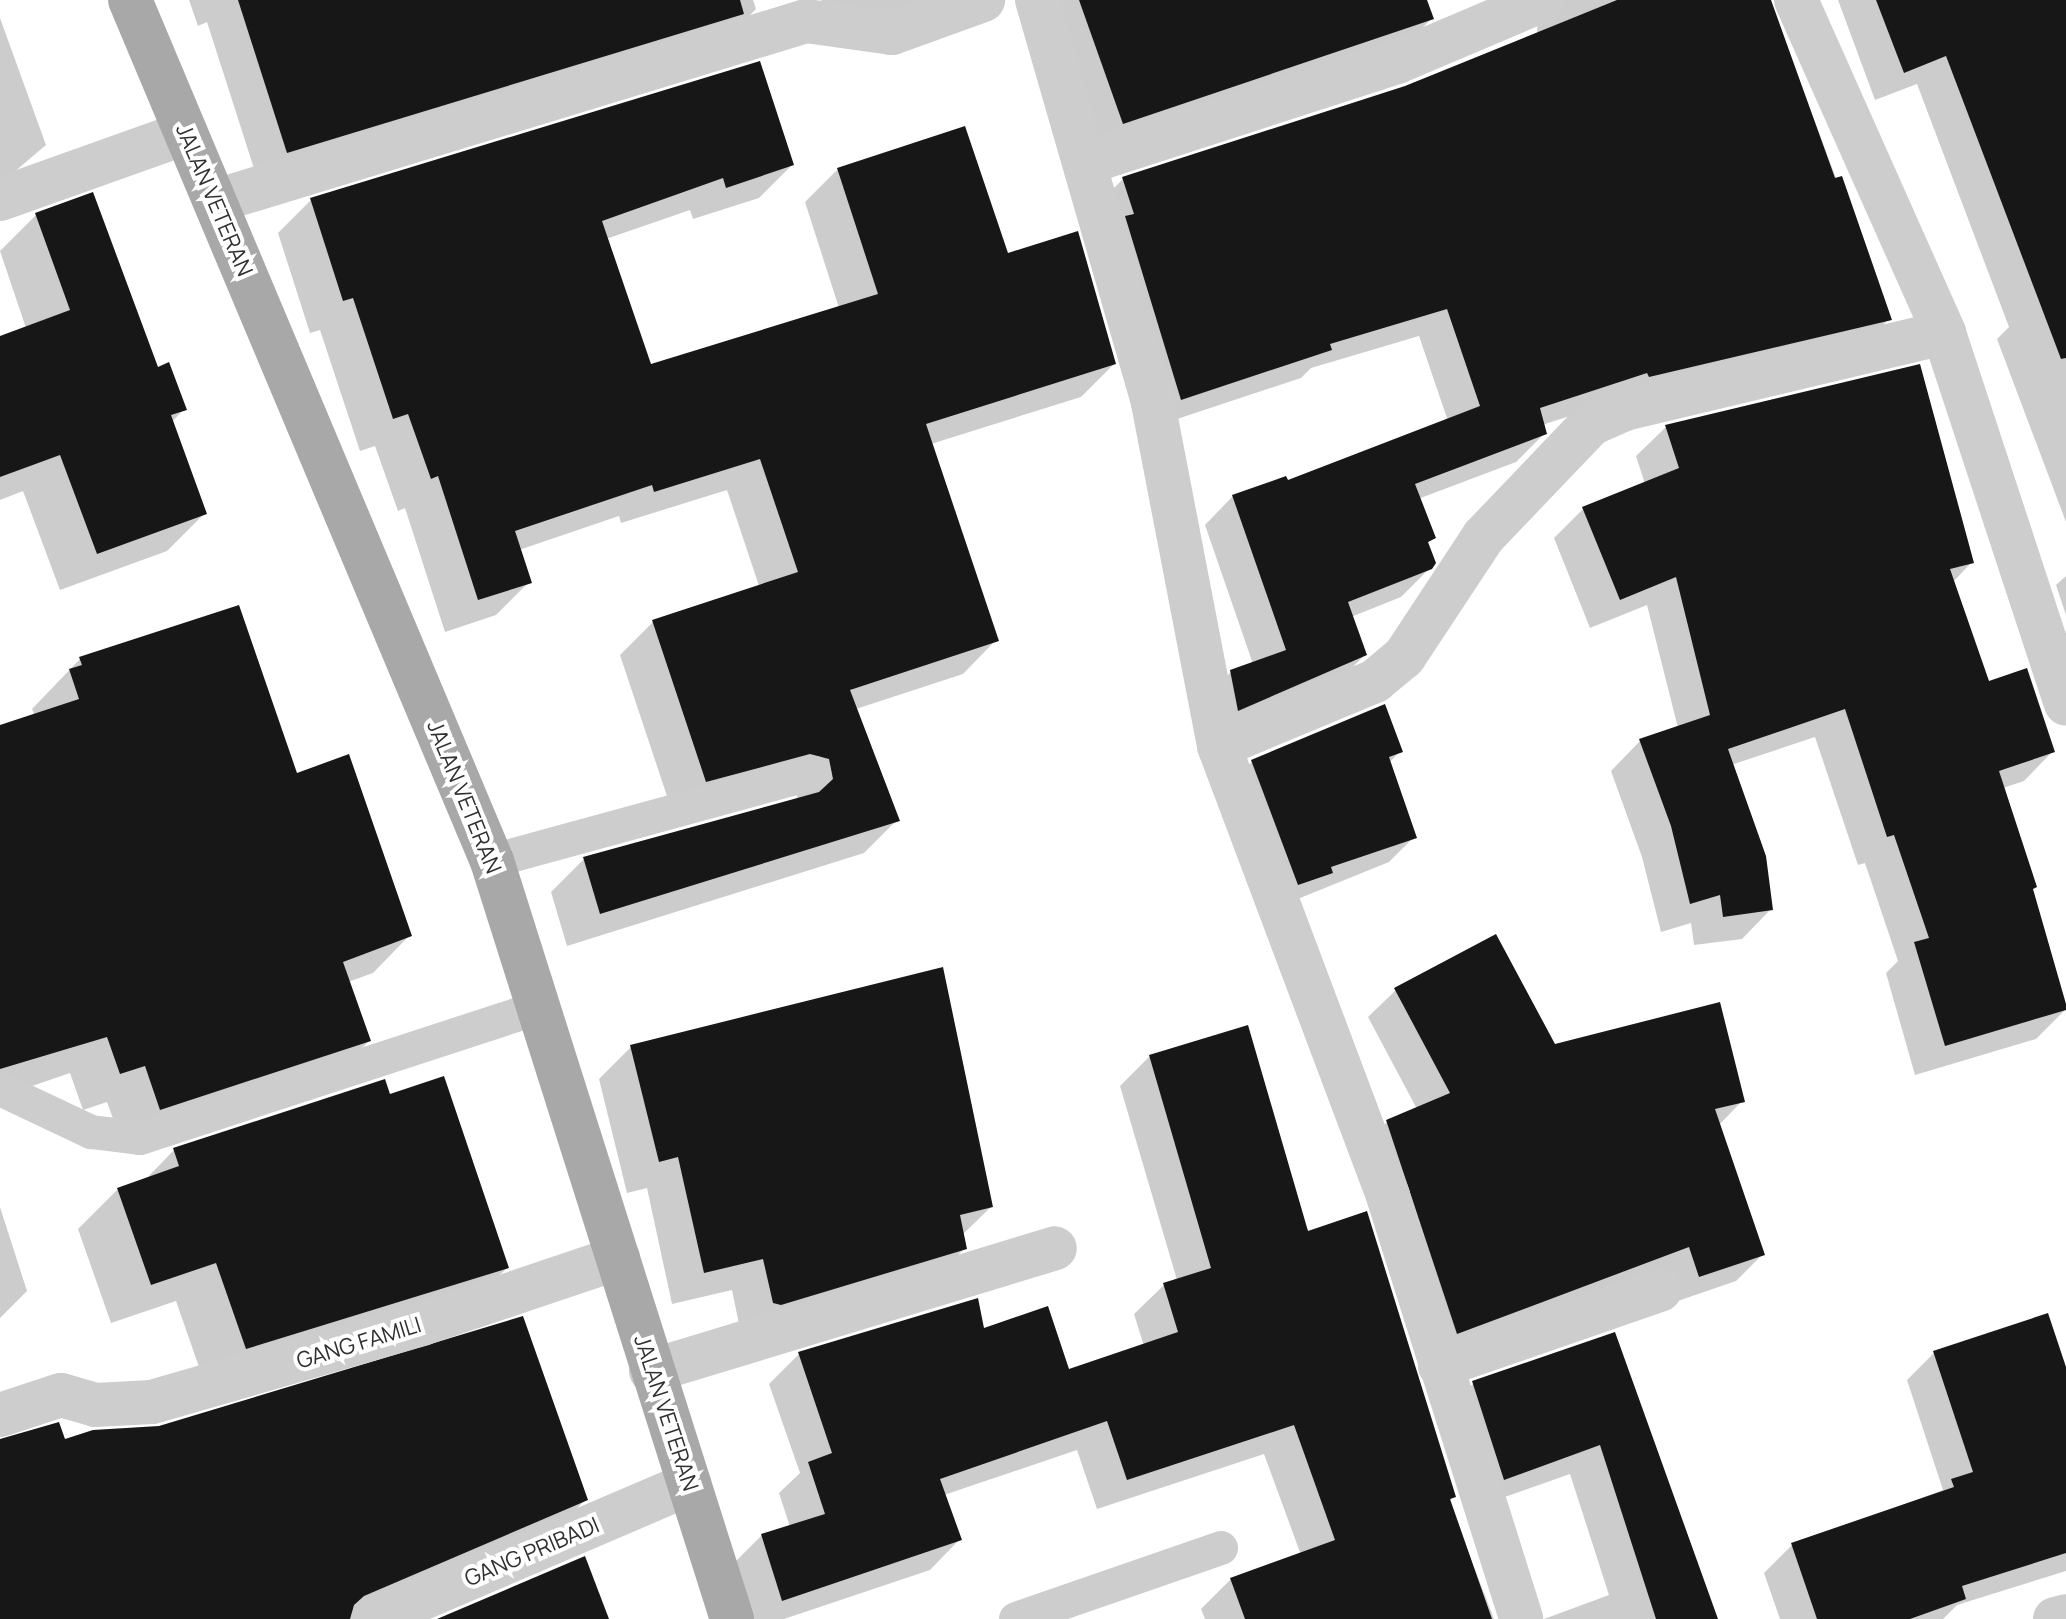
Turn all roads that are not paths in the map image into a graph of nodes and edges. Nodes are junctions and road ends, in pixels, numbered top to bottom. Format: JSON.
{"nodes":[{"id":1,"x":130,"y":0,"type":"edge"},
{"id":2,"x":983,"y":0,"type":"edge"},
{"id":3,"x":1037,"y":0,"type":"edge"},
{"id":4,"x":1543,"y":0,"type":"edge"},
{"id":5,"x":1796,"y":0,"type":"edge"},
{"id":6,"x":185,"y":133,"type":"junction"},
{"id":7,"x":1085,"y":163,"type":"junction"},
{"id":8,"x":0,"y":199,"type":"edge"},
{"id":9,"x":216,"y":201,"type":"junction"},
{"id":10,"x":1944,"y":333,"type":"junction"},
{"id":11,"x":2066,"y":703,"type":"edge"},
{"id":12,"x":1219,"y":746,"type":"junction"},
{"id":13,"x":814,"y":773,"type":"dead end"},
{"id":14,"x":492,"y":861,"type":"junction"},
{"id":15,"x":541,"y":1007,"type":"junction"},
{"id":16,"x":0,"y":1089,"type":"edge"},
{"id":17,"x":1055,"y":1248,"type":"dead end"},
{"id":18,"x":618,"y":1258,"type":"junction"},
{"id":19,"x":1660,"y":1290,"type":"dead end"},
{"id":20,"x":1440,"y":1366,"type":"junction"},
{"id":21,"x":651,"y":1371,"type":"junction"},
{"id":22,"x":0,"y":1415,"type":"edge"},
{"id":23,"x":689,"y":1484,"type":"junction"},
{"id":24,"x":1221,"y":1548,"type":"dead end"},
{"id":25,"x":2066,"y":1616,"type":"edge"},
{"id":26,"x":374,"y":1619,"type":"edge"},
{"id":27,"x":732,"y":1619,"type":"edge"},
{"id":28,"x":1016,"y":1619,"type":"edge"},
{"id":29,"x":1521,"y":1619,"type":"edge"},
{"id":30,"x":2055,"y":1619,"type":"edge"}],
"edges":[{"from":1,"to":6,"type":"main road","name":"JALAN VETERAN"},
{"from":2,"to":9,"type":"street"},
{"from":3,"to":7,"type":"street"},
{"from":4,"to":7,"type":"street"},
{"from":5,"to":10,"type":"street"},
{"from":6,"to":8,"type":"street"},
{"from":6,"to":9,"type":"main road","name":"JALAN VETERAN"},
{"from":7,"to":12,"type":"street"},
{"from":9,"to":14,"type":"main road","name":"JALAN VETERAN"},
{"from":10,"to":11,"type":"street"},
{"from":10,"to":12,"type":"street"},
{"from":12,"to":20,"type":"street"},
{"from":13,"to":14,"type":"lane"},
{"from":14,"to":15,"type":"main road","name":"JALAN VETERAN"},
{"from":15,"to":16,"type":"lane"},
{"from":15,"to":18,"type":"main road","name":"JALAN VETERAN"},
{"from":17,"to":21,"type":"street"},
{"from":18,"to":21,"type":"main road","name":"JALAN VETERAN"},
{"from":18,"to":22,"type":"street","name":"GANG FAMILI"},
{"from":19,"to":20,"type":"street"},
{"from":20,"to":29,"type":"street"},
{"from":21,"to":23,"type":"main road","name":"JALAN VETERAN"},
{"from":23,"to":26,"type":"street","name":"GANG PRIBADI"},
{"from":23,"to":27,"type":"main road","name":"JALAN VETERAN"},
{"from":24,"to":28,"type":"lane"},
{"from":25,"to":30,"type":"street"}]}
